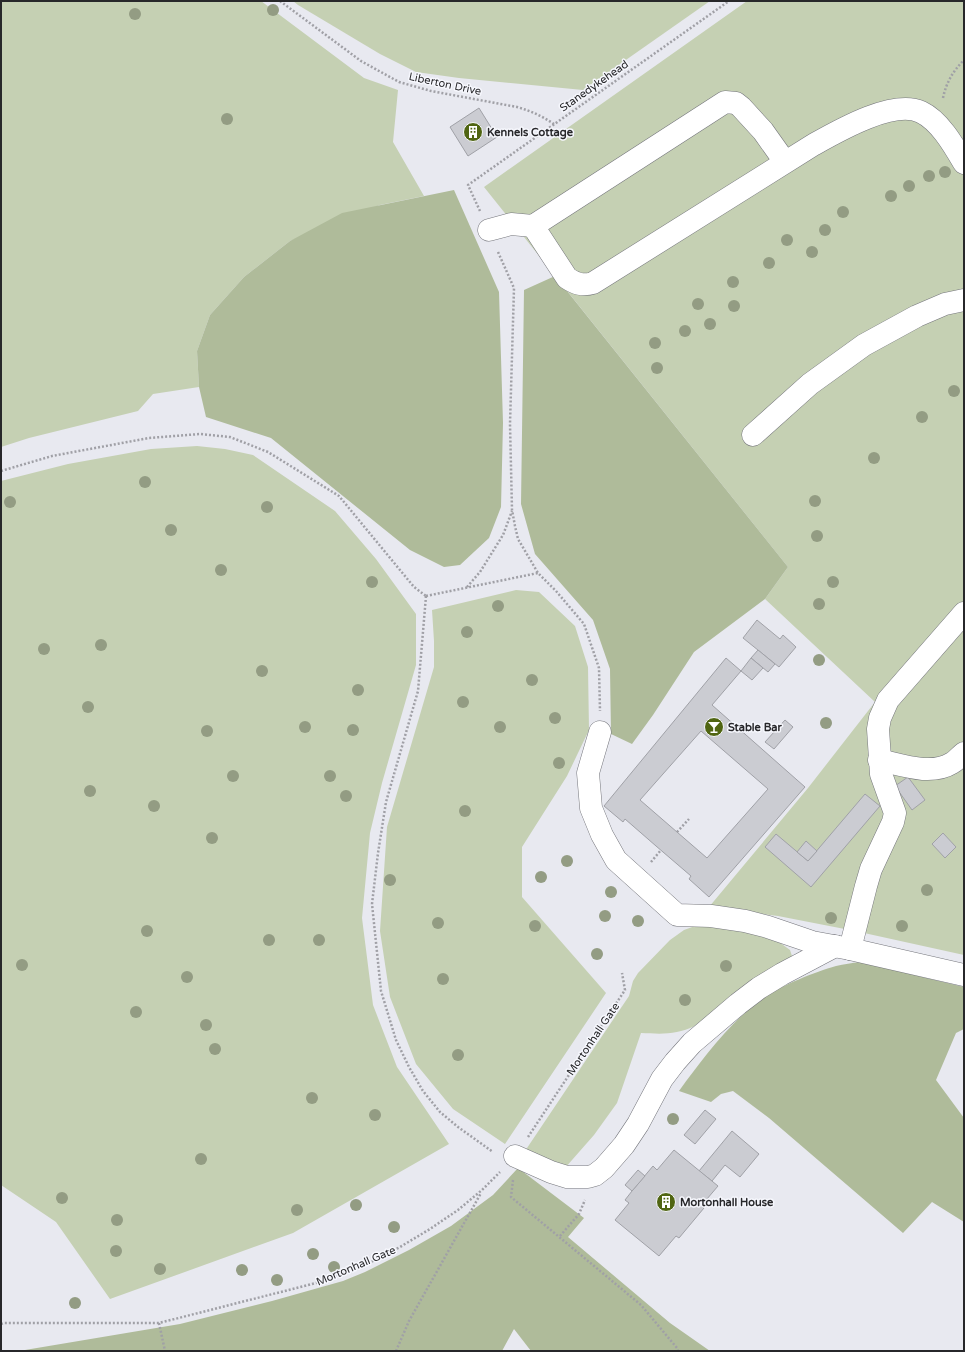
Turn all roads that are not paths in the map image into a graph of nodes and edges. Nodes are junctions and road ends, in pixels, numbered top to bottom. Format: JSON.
{"nodes":[{"id":1,"x":785,"y":162,"type":"junction"},
{"id":2,"x":964,"y":163,"type":"edge"},
{"id":3,"x":533,"y":226,"type":"junction"},
{"id":4,"x":488,"y":230,"type":"road end"},
{"id":5,"x":964,"y":300,"type":"edge"},
{"id":6,"x":753,"y":435,"type":"dead end"},
{"id":7,"x":964,"y":613,"type":"edge"},
{"id":8,"x":600,"y":732,"type":"road end"},
{"id":9,"x":964,"y":753,"type":"edge"},
{"id":10,"x":879,"y":760,"type":"junction"},
{"id":11,"x":843,"y":948,"type":"junction"},
{"id":12,"x":964,"y":974,"type":"edge"},
{"id":13,"x":512,"y":1159,"type":"road end"}],
"edges":[{"from":1,"to":2,"type":"lane"},
{"from":1,"to":3,"type":"lane"},
{"from":1,"to":3,"type":"lane"},
{"from":3,"to":4,"type":"lane"},
{"from":5,"to":6,"type":"lane"},
{"from":7,"to":10,"type":"lane"},
{"from":8,"to":11,"type":"lane"},
{"from":9,"to":10,"type":"lane"},
{"from":10,"to":11,"type":"lane"},
{"from":11,"to":12,"type":"lane"},
{"from":11,"to":13,"type":"lane"}]}
